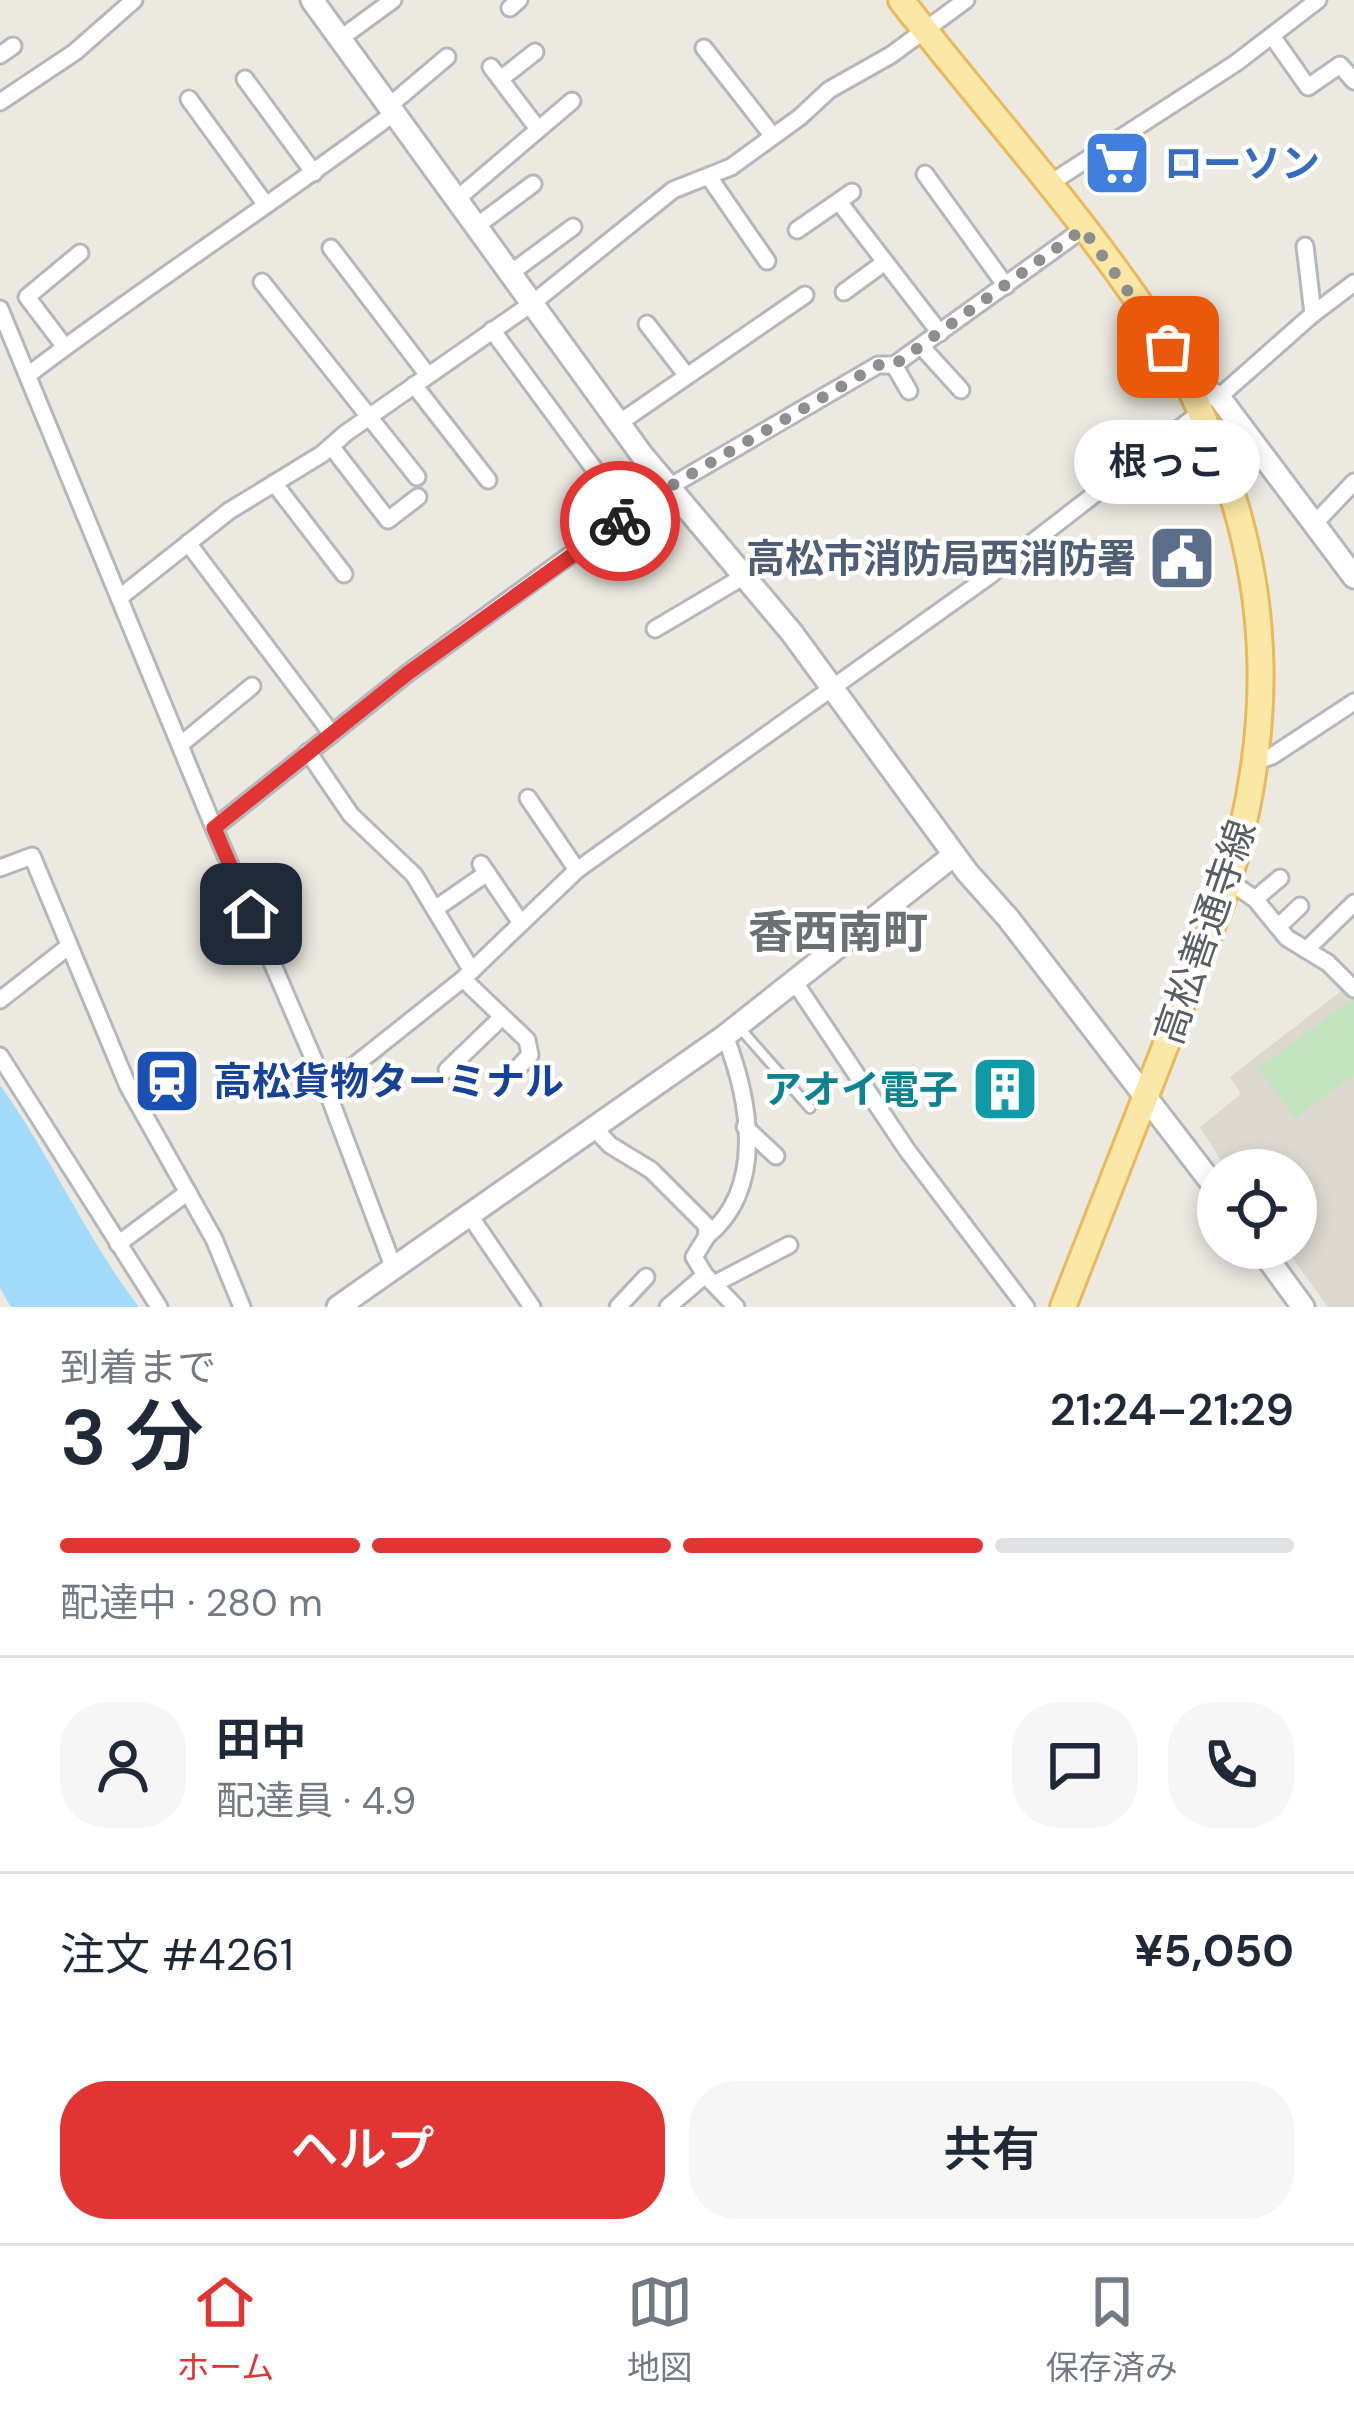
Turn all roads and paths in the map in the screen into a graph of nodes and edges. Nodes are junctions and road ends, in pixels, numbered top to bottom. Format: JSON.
{"nodes":[{"id":1,"x":134,"y":0,"type":"edge"},
{"id":2,"x":312,"y":0,"type":"edge"},
{"id":3,"x":393,"y":0,"type":"edge"},
{"id":4,"x":901,"y":0,"type":"edge"},
{"id":5,"x":966,"y":0,"type":"edge"},
{"id":6,"x":1318,"y":0,"type":"edge"},
{"id":7,"x":926,"y":32,"type":"junction"},
{"id":8,"x":1272,"y":36,"type":"junction"},
{"id":9,"x":341,"y":38,"type":"junction"},
{"id":10,"x":704,"y":48,"type":"dead end"},
{"id":11,"x":535,"y":52,"type":"dead end"},
{"id":12,"x":447,"y":57,"type":"dead end"},
{"id":13,"x":245,"y":79,"type":"dead end"},
{"id":14,"x":1354,"y":80,"type":"edge"},
{"id":15,"x":189,"y":99,"type":"dead end"},
{"id":16,"x":572,"y":101,"type":"dead end"},
{"id":17,"x":0,"y":102,"type":"edge"},
{"id":18,"x":391,"y":110,"type":"junction"},
{"id":19,"x":538,"y":129,"type":"junction"},
{"id":20,"x":772,"y":135,"type":"junction"},
{"id":21,"x":314,"y":173,"type":"junction"},
{"id":22,"x":925,"y":175,"type":"dead end"},
{"id":23,"x":709,"y":177,"type":"junction"},
{"id":24,"x":532,"y":184,"type":"dead end"},
{"id":25,"x":1049,"y":184,"type":"junction"},
{"id":26,"x":458,"y":198,"type":"junction"},
{"id":27,"x":266,"y":205,"type":"junction"},
{"id":28,"x":478,"y":225,"type":"junction"},
{"id":29,"x":573,"y":227,"type":"dead end"},
{"id":30,"x":1083,"y":229,"type":"junction"},
{"id":31,"x":797,"y":230,"type":"dead end"},
{"id":32,"x":1306,"y":246,"type":"dead end"},
{"id":33,"x":331,"y":248,"type":"dead end"},
{"id":34,"x":80,"y":254,"type":"dead end"},
{"id":35,"x":767,"y":261,"type":"dead end"},
{"id":36,"x":885,"y":262,"type":"junction"},
{"id":37,"x":512,"y":272,"type":"junction"},
{"id":38,"x":262,"y":282,"type":"dead end"},
{"id":39,"x":1354,"y":283,"type":"edge"},
{"id":40,"x":1006,"y":286,"type":"junction"},
{"id":41,"x":844,"y":292,"type":"dead end"},
{"id":42,"x":805,"y":296,"type":"dead end"},
{"id":43,"x":534,"y":302,"type":"junction"},
{"id":44,"x":0,"y":309,"type":"edge"},
{"id":45,"x":1312,"y":314,"type":"junction"},
{"id":46,"x":647,"y":324,"type":"dead end"},
{"id":47,"x":492,"y":330,"type":"junction"},
{"id":48,"x":940,"y":333,"type":"junction"},
{"id":49,"x":921,"y":346,"type":"junction"},
{"id":50,"x":65,"y":347,"type":"junction"},
{"id":51,"x":894,"y":365,"type":"junction"},
{"id":52,"x":28,"y":375,"type":"junction"},
{"id":53,"x":687,"y":376,"type":"junction"},
{"id":54,"x":421,"y":380,"type":"junction"},
{"id":55,"x":962,"y":390,"type":"dead end"},
{"id":56,"x":909,"y":391,"type":"dead end"},
{"id":57,"x":1210,"y":404,"type":"junction"},
{"id":58,"x":370,"y":418,"type":"junction"},
{"id":59,"x":619,"y":423,"type":"junction"},
{"id":60,"x":332,"y":446,"type":"junction"},
{"id":61,"x":417,"y":477,"type":"dead end"},
{"id":62,"x":488,"y":480,"type":"dead end"},
{"id":63,"x":1354,"y":482,"type":"edge"},
{"id":64,"x":274,"y":483,"type":"junction"},
{"id":65,"x":669,"y":487,"type":"junction"},
{"id":66,"x":418,"y":497,"type":"dead end"},
{"id":67,"x":628,"y":515,"type":"junction"},
{"id":68,"x":1316,"y":524,"type":"junction"},
{"id":69,"x":188,"y":543,"type":"junction"},
{"id":70,"x":344,"y":574,"type":"dead end"},
{"id":71,"x":746,"y":574,"type":"junction"},
{"id":72,"x":1354,"y":577,"type":"edge"},
{"id":73,"x":118,"y":598,"type":"junction"},
{"id":74,"x":655,"y":629,"type":"dead end"},
{"id":75,"x":252,"y":686,"type":"dead end"},
{"id":76,"x":834,"y":688,"type":"junction"},
{"id":77,"x":1354,"y":702,"type":"edge"},
{"id":78,"x":332,"y":734,"type":"junction"},
{"id":79,"x":180,"y":745,"type":"junction"},
{"id":80,"x":308,"y":752,"type":"junction"},
{"id":81,"x":1256,"y":760,"type":"junction"},
{"id":82,"x":528,"y":798,"type":"dead end"},
{"id":83,"x":214,"y":828,"type":"junction"},
{"id":84,"x":954,"y":855,"type":"junction"},
{"id":85,"x":0,"y":868,"type":"edge"},
{"id":86,"x":577,"y":870,"type":"junction"},
{"id":87,"x":1280,"y":878,"type":"dead end"},
{"id":88,"x":1228,"y":881,"type":"junction"},
{"id":89,"x":1255,"y":899,"type":"junction"},
{"id":90,"x":1354,"y":903,"type":"edge"},
{"id":91,"x":1300,"y":906,"type":"dead end"},
{"id":92,"x":435,"y":909,"type":"junction"},
{"id":93,"x":521,"y":922,"type":"junction"},
{"id":94,"x":1278,"y":928,"type":"junction"},
{"id":95,"x":69,"y":946,"type":"junction"},
{"id":96,"x":1306,"y":950,"type":"junction"},
{"id":97,"x":468,"y":975,"type":"junction"},
{"id":98,"x":794,"y":981,"type":"junction"},
{"id":99,"x":1354,"y":989,"type":"edge"},
{"id":100,"x":0,"y":1000,"type":"edge"},
{"id":101,"x":502,"y":1017,"type":"junction"},
{"id":102,"x":732,"y":1031,"type":"junction"},
{"id":103,"x":0,"y":1055,"type":"edge"},
{"id":104,"x":447,"y":1070,"type":"dead end"},
{"id":105,"x":514,"y":1072,"type":"dead end"},
{"id":106,"x":326,"y":1088,"type":"junction"},
{"id":107,"x":1146,"y":1097,"type":"junction"},
{"id":108,"x":810,"y":1108,"type":"dead end"},
{"id":109,"x":745,"y":1127,"type":"junction"},
{"id":110,"x":595,"y":1129,"type":"junction"},
{"id":111,"x":776,"y":1156,"type":"dead end"},
{"id":112,"x":1197,"y":1164,"type":"edge"},
{"id":113,"x":188,"y":1192,"type":"junction"},
{"id":114,"x":468,"y":1213,"type":"junction"},
{"id":115,"x":707,"y":1236,"type":"junction"},
{"id":116,"x":118,"y":1244,"type":"junction"},
{"id":117,"x":789,"y":1245,"type":"dead end"},
{"id":118,"x":393,"y":1265,"type":"junction"},
{"id":119,"x":1276,"y":1269,"type":"edge"},
{"id":120,"x":646,"y":1276,"type":"dead end"},
{"id":121,"x":709,"y":1280,"type":"junction"},
{"id":122,"x":159,"y":1307,"type":"edge"},
{"id":123,"x":242,"y":1307,"type":"edge"},
{"id":124,"x":338,"y":1307,"type":"edge"},
{"id":125,"x":532,"y":1307,"type":"edge"},
{"id":126,"x":618,"y":1307,"type":"edge"},
{"id":127,"x":668,"y":1307,"type":"edge"},
{"id":128,"x":736,"y":1307,"type":"edge"},
{"id":129,"x":1026,"y":1307,"type":"edge"},
{"id":130,"x":1063,"y":1307,"type":"edge"},
{"id":131,"x":1304,"y":1307,"type":"edge"}],
"edges":[{"from":1,"to":17,"type":"street"},
{"from":2,"to":9,"type":"street"},
{"from":3,"to":9,"type":"street"},
{"from":4,"to":7,"type":"main road","name":"高松善通寺線"},
{"from":5,"to":7,"type":"street"},
{"from":6,"to":8,"type":"street"},
{"from":7,"to":20,"type":"street"},
{"from":7,"to":25,"type":"main road","name":"高松善通寺線"},
{"from":8,"to":14,"type":"street"},
{"from":8,"to":25,"type":"street"},
{"from":9,"to":18,"type":"street"},
{"from":10,"to":20,"type":"street"},
{"from":11,"to":19,"type":"street"},
{"from":12,"to":18,"type":"street"},
{"from":13,"to":21,"type":"street"},
{"from":15,"to":27,"type":"street"},
{"from":16,"to":19,"type":"street"},
{"from":18,"to":21,"type":"street"},
{"from":18,"to":26,"type":"street"},
{"from":19,"to":26,"type":"street"},
{"from":20,"to":23,"type":"street"},
{"from":21,"to":27,"type":"street"},
{"from":22,"to":40,"type":"street"},
{"from":23,"to":35,"type":"street"},
{"from":23,"to":43,"type":"street"},
{"from":24,"to":28,"type":"street"},
{"from":25,"to":30,"type":"main road","name":"高松善通寺線"},
{"from":26,"to":28,"type":"street"},
{"from":27,"to":50,"type":"street"},
{"from":28,"to":37,"type":"street"},
{"from":29,"to":37,"type":"street"},
{"from":30,"to":40,"type":"street"},
{"from":30,"to":57,"type":"main road","name":"高松善通寺線"},
{"from":31,"to":36,"type":"street"},
{"from":32,"to":45,"type":"street"},
{"from":33,"to":54,"type":"street"},
{"from":34,"to":50,"type":"street"},
{"from":36,"to":41,"type":"street"},
{"from":36,"to":48,"type":"street"},
{"from":37,"to":43,"type":"street"},
{"from":38,"to":58,"type":"street"},
{"from":39,"to":45,"type":"street"},
{"from":40,"to":48,"type":"street"},
{"from":42,"to":53,"type":"street"},
{"from":43,"to":47,"type":"street"},
{"from":43,"to":59,"type":"street"},
{"from":44,"to":52,"type":"street"},
{"from":45,"to":57,"type":"street"},
{"from":46,"to":53,"type":"street"},
{"from":47,"to":54,"type":"street"},
{"from":47,"to":67,"type":"street"},
{"from":48,"to":49,"type":"street"},
{"from":49,"to":51,"type":"street"},
{"from":49,"to":55,"type":"street"},
{"from":50,"to":52,"type":"street"},
{"from":51,"to":56,"type":"street"},
{"from":51,"to":65,"type":"street"},
{"from":52,"to":73,"type":"street"},
{"from":53,"to":59,"type":"street"},
{"from":54,"to":58,"type":"street"},
{"from":54,"to":62,"type":"street"},
{"from":57,"to":68,"type":"street"},
{"from":57,"to":76,"type":"street"},
{"from":57,"to":81,"type":"main road","name":"高松善通寺線"},
{"from":58,"to":60,"type":"street"},
{"from":58,"to":61,"type":"street"},
{"from":59,"to":65,"type":"street"},
{"from":60,"to":64,"type":"street"},
{"from":60,"to":66,"type":"street"},
{"from":63,"to":68,"type":"street"},
{"from":64,"to":69,"type":"street"},
{"from":64,"to":70,"type":"street"},
{"from":65,"to":67,"type":"street"},
{"from":65,"to":71,"type":"street"},
{"from":67,"to":78,"type":"street"},
{"from":68,"to":72,"type":"street"},
{"from":69,"to":73,"type":"street"},
{"from":69,"to":78,"type":"street"},
{"from":71,"to":74,"type":"street"},
{"from":71,"to":76,"type":"street"},
{"from":73,"to":79,"type":"street"},
{"from":75,"to":79,"type":"street"},
{"from":76,"to":84,"type":"street"},
{"from":76,"to":86,"type":"street"},
{"from":77,"to":81,"type":"street"},
{"from":78,"to":80,"type":"street"},
{"from":79,"to":83,"type":"street"},
{"from":80,"to":83,"type":"street"},
{"from":80,"to":92,"type":"street"},
{"from":81,"to":88,"type":"main road","name":"高松善通寺線"},
{"from":82,"to":86,"type":"street"},
{"from":83,"to":106,"type":"street"},
{"from":84,"to":98,"type":"street"},
{"from":84,"to":107,"type":"street"},
{"from":85,"to":95,"type":"street"},
{"from":86,"to":93,"type":"street"},
{"from":87,"to":89,"type":"street"},
{"from":88,"to":89,"type":"street"},
{"from":88,"to":107,"type":"main road","name":"高松善通寺線"},
{"from":89,"to":94,"type":"street"},
{"from":90,"to":96,"type":"street"},
{"from":91,"to":94,"type":"street"},
{"from":92,"to":93,"type":"street"},
{"from":92,"to":97,"type":"street"},
{"from":93,"to":97,"type":"street"},
{"from":94,"to":96,"type":"street"},
{"from":95,"to":100,"type":"street"},
{"from":95,"to":113,"type":"street"},
{"from":96,"to":99,"type":"street"},
{"from":97,"to":101,"type":"street"},
{"from":97,"to":106,"type":"street"},
{"from":98,"to":102,"type":"street"},
{"from":98,"to":129,"type":"street"},
{"from":101,"to":104,"type":"street"},
{"from":101,"to":105,"type":"street"},
{"from":102,"to":108,"type":"lane"},
{"from":102,"to":109,"type":"street"},
{"from":102,"to":110,"type":"street"},
{"from":103,"to":116,"type":"street"},
{"from":106,"to":118,"type":"street"},
{"from":107,"to":112,"type":"street"},
{"from":107,"to":130,"type":"main road","name":"高松善通寺線"},
{"from":109,"to":111,"type":"street"},
{"from":109,"to":115,"type":"street"},
{"from":110,"to":114,"type":"street"},
{"from":110,"to":115,"type":"street"},
{"from":113,"to":116,"type":"street"},
{"from":113,"to":123,"type":"street"},
{"from":114,"to":118,"type":"street"},
{"from":114,"to":125,"type":"street"},
{"from":115,"to":121,"type":"street"},
{"from":116,"to":122,"type":"street"},
{"from":117,"to":121,"type":"street"},
{"from":118,"to":124,"type":"street"},
{"from":119,"to":131,"type":"street"},
{"from":120,"to":126,"type":"street"},
{"from":121,"to":127,"type":"street"},
{"from":121,"to":128,"type":"street"}]}
